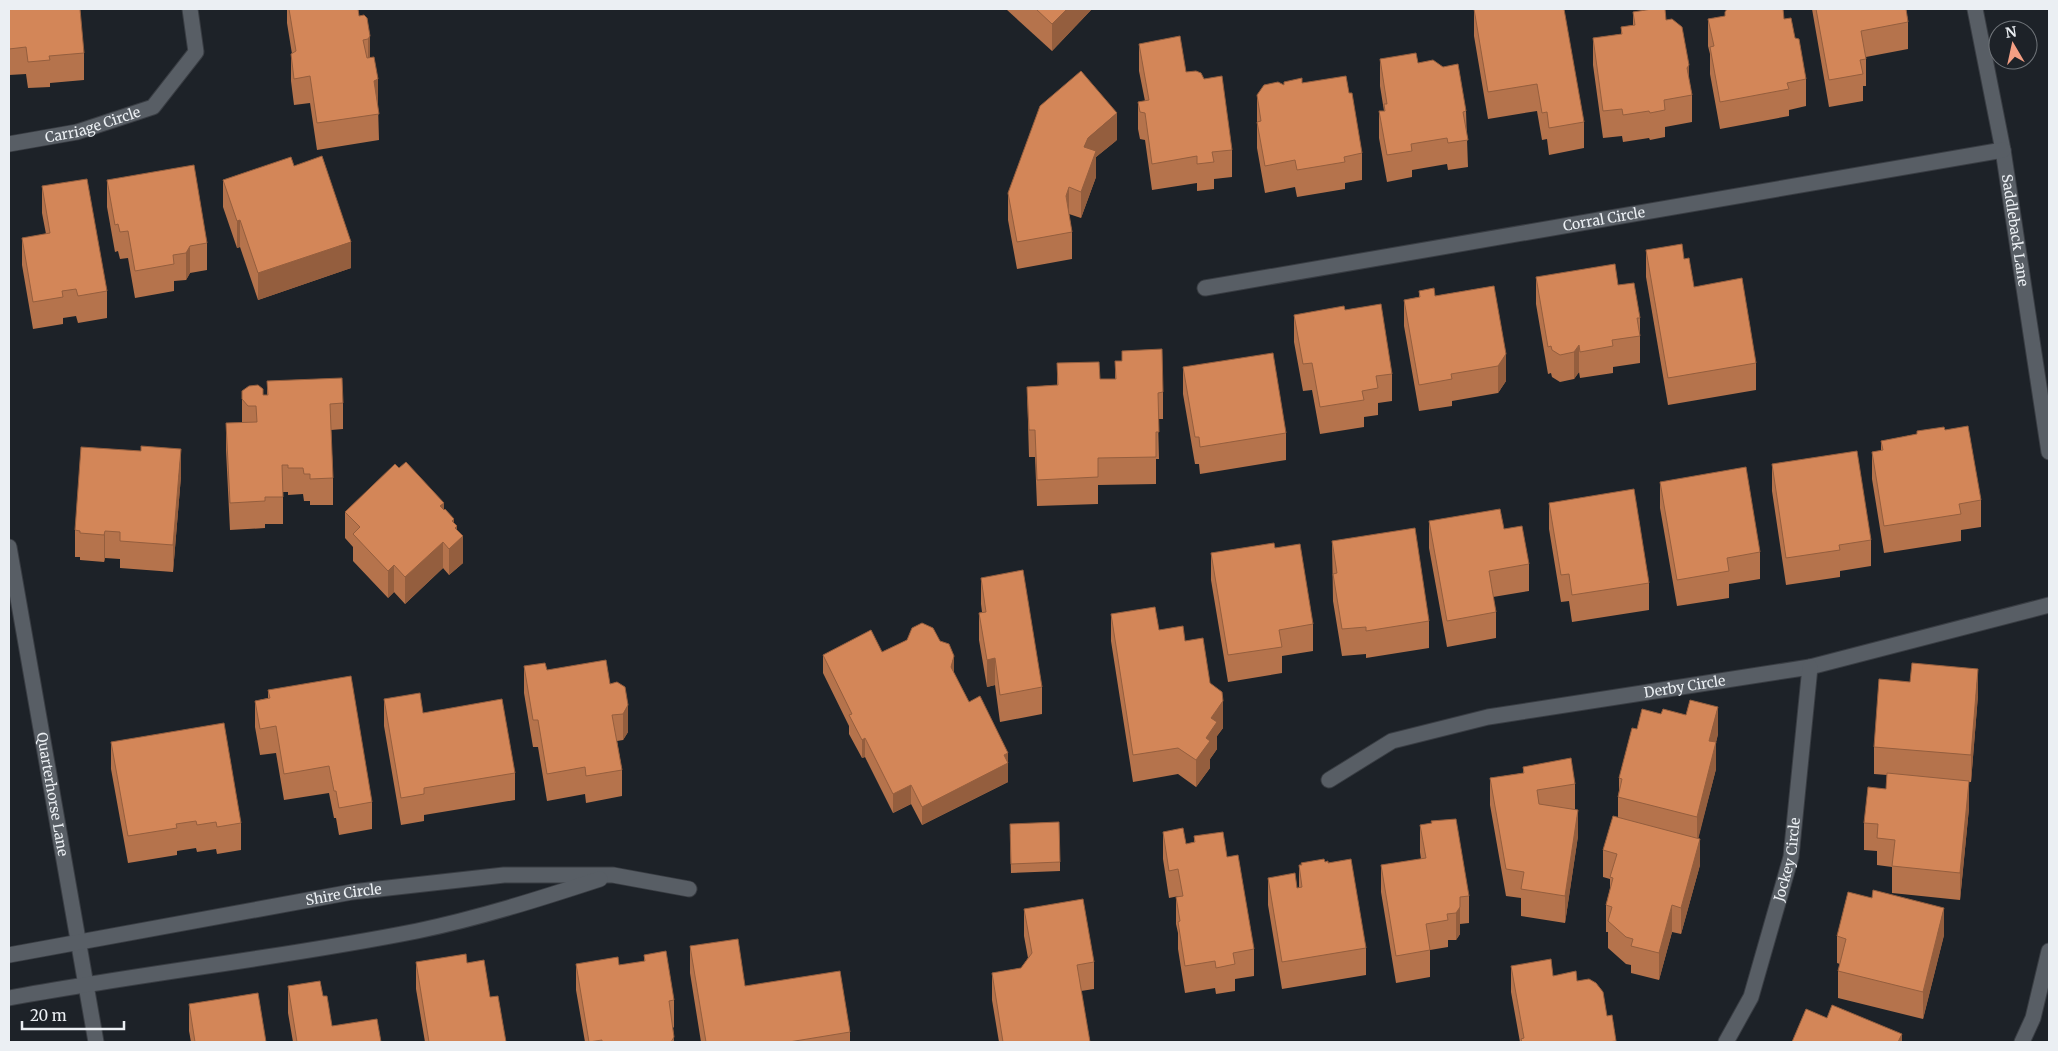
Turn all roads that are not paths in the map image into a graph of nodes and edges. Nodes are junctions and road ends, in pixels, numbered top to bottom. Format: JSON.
{"nodes":[{"id":1,"x":190,"y":9,"type":"edge"},
{"id":2,"x":1975,"y":9,"type":"edge"},
{"id":3,"x":9,"y":144,"type":"edge"},
{"id":4,"x":2003,"y":150,"type":"junction"},
{"id":5,"x":1205,"y":288,"type":"dead end"},
{"id":6,"x":2049,"y":452,"type":"edge"},
{"id":7,"x":9,"y":547,"type":"edge"},
{"id":8,"x":2049,"y":605,"type":"edge"},
{"id":9,"x":1810,"y":667,"type":"junction"},
{"id":10,"x":1329,"y":780,"type":"dead end"},
{"id":11,"x":613,"y":875,"type":"junction"},
{"id":12,"x":689,"y":889,"type":"dead end"},
{"id":13,"x":78,"y":943,"type":"junction"},
{"id":14,"x":2049,"y":951,"type":"edge"},
{"id":15,"x":9,"y":955,"type":"edge"},
{"id":16,"x":85,"y":984,"type":"junction"},
{"id":17,"x":9,"y":998,"type":"edge"},
{"id":18,"x":96,"y":1042,"type":"edge"},
{"id":19,"x":1726,"y":1042,"type":"edge"},
{"id":20,"x":2022,"y":1042,"type":"edge"}],
"edges":[{"from":1,"to":3,"type":"street","name":"Carriage Circle"},
{"from":2,"to":4,"type":"street","name":"Saddleback Lane"},
{"from":4,"to":5,"type":"street","name":"Corral Circle"},
{"from":4,"to":6,"type":"street","name":"Saddleback Lane"},
{"from":7,"to":13,"type":"street","name":"Quarterhorse Lane"},
{"from":8,"to":9,"type":"street","name":"Derby Circle"},
{"from":9,"to":10,"type":"street","name":"Derby Circle"},
{"from":9,"to":19,"type":"street","name":"Jockey Circle"},
{"from":11,"to":12,"type":"street","name":"Shire Circle"},
{"from":11,"to":13,"type":"street","name":"Shire Circle"},
{"from":11,"to":16,"type":"street","name":"Shire Circle"},
{"from":13,"to":15,"type":"street","name":"Shire Circle"},
{"from":13,"to":16,"type":"street","name":"Quarterhorse Lane"},
{"from":14,"to":20,"type":"street"},
{"from":16,"to":17,"type":"street","name":"Shire Circle"},
{"from":16,"to":18,"type":"street","name":"Quarterhorse Lane"}]}
